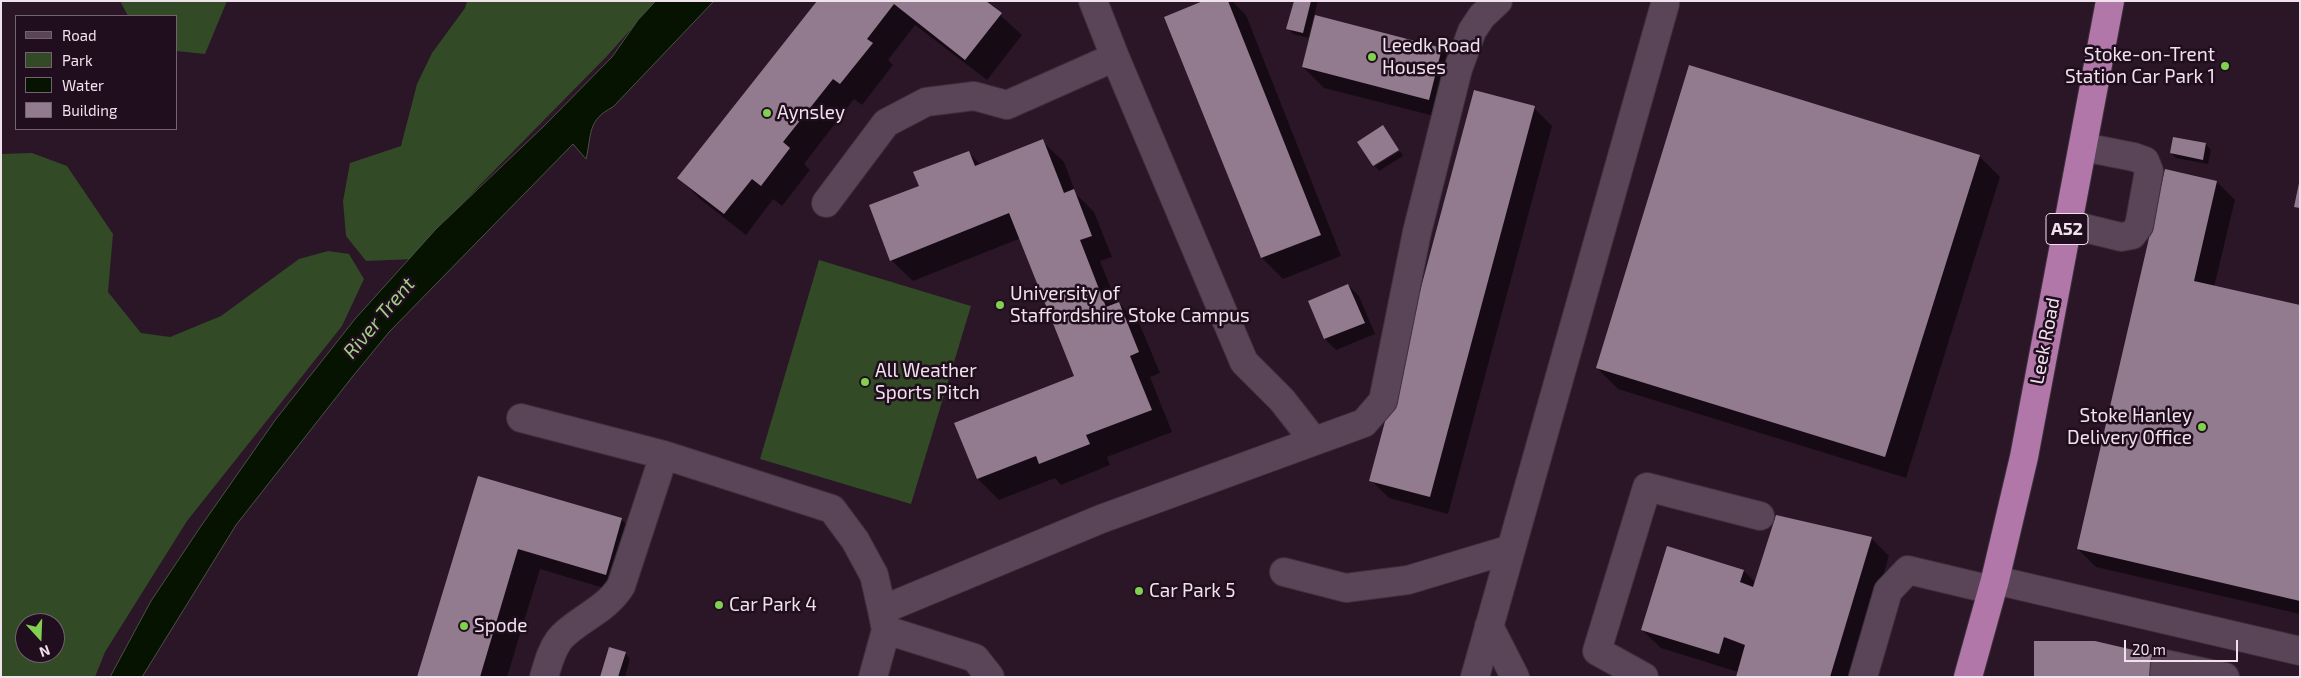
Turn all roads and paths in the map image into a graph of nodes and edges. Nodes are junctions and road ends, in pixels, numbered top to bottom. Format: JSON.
{"nodes":[{"id":1,"x":1093,"y":1,"type":"edge"},
{"id":2,"x":1498,"y":1,"type":"edge"},
{"id":3,"x":2110,"y":1,"type":"edge"},
{"id":4,"x":1665,"y":4,"type":"dead end"},
{"id":5,"x":1115,"y":58,"type":"junction"},
{"id":6,"x":2083,"y":147,"type":"junction"},
{"id":7,"x":826,"y":203,"type":"dead end"},
{"id":8,"x":2068,"y":224,"type":"junction"},
{"id":9,"x":521,"y":418,"type":"dead end"},
{"id":10,"x":1314,"y":441,"type":"junction"},
{"id":11,"x":664,"y":455,"type":"junction"},
{"id":12,"x":1760,"y":516,"type":"dead end"},
{"id":13,"x":1511,"y":549,"type":"junction"},
{"id":14,"x":1284,"y":572,"type":"dead end"},
{"id":15,"x":1994,"y":585,"type":"junction"},
{"id":16,"x":884,"y":620,"type":"junction"},
{"id":17,"x":1489,"y":626,"type":"junction"},
{"id":18,"x":2300,"y":651,"type":"edge"},
{"id":19,"x":544,"y":677,"type":"edge"},
{"id":20,"x":873,"y":677,"type":"edge"},
{"id":21,"x":990,"y":677,"type":"edge"},
{"id":22,"x":1475,"y":677,"type":"edge"},
{"id":23,"x":1515,"y":677,"type":"edge"},
{"id":24,"x":1644,"y":677,"type":"edge"},
{"id":25,"x":1863,"y":677,"type":"edge"},
{"id":26,"x":1968,"y":677,"type":"edge"},
{"id":27,"x":2164,"y":677,"type":"edge"},
{"id":28,"x":2226,"y":677,"type":"edge"}],
"edges":[{"from":1,"to":5,"type":"street"},
{"from":2,"to":10,"type":"street"},
{"from":3,"to":6,"type":"highway","name":"Leek Road","number":"A52"},
{"from":4,"to":13,"type":"street"},
{"from":5,"to":7,"type":"street"},
{"from":5,"to":10,"type":"street"},
{"from":6,"to":8,"type":"highway","name":"Leek Road","number":"A52"},
{"from":6,"to":8,"type":"street"},
{"from":8,"to":15,"type":"highway","name":"Leek Road","number":"A52"},
{"from":9,"to":11,"type":"street"},
{"from":10,"to":16,"type":"street"},
{"from":11,"to":16,"type":"street"},
{"from":11,"to":19,"type":"street"},
{"from":12,"to":24,"type":"street"},
{"from":13,"to":14,"type":"street"},
{"from":13,"to":17,"type":"street"},
{"from":15,"to":18,"type":"street"},
{"from":15,"to":25,"type":"street"},
{"from":15,"to":26,"type":"highway","name":"Leek Road","number":"A52"},
{"from":16,"to":20,"type":"street"},
{"from":16,"to":21,"type":"street"},
{"from":17,"to":22,"type":"street"},
{"from":17,"to":23,"type":"street"},
{"from":27,"to":28,"type":"street"}]}
